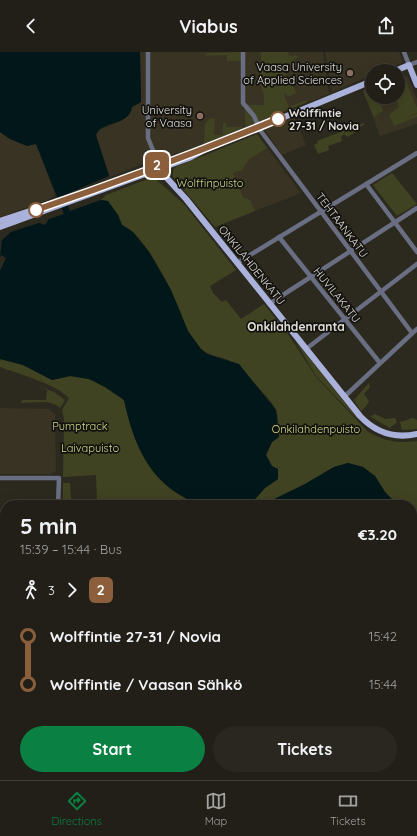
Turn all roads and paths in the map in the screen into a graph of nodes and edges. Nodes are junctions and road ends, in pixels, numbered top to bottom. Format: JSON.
{"nodes":[{"id":1,"x":148,"y":52,"type":"edge"},
{"id":2,"x":243,"y":52,"type":"edge"},
{"id":3,"x":404,"y":52,"type":"edge"},
{"id":4,"x":417,"y":62,"type":"edge"},
{"id":5,"x":409,"y":65,"type":"junction"},
{"id":6,"x":405,"y":67,"type":"edge"},
{"id":7,"x":365,"y":84,"type":"edge"},
{"id":8,"x":417,"y":85,"type":"edge"},
{"id":9,"x":258,"y":127,"type":"junction"},
{"id":10,"x":417,"y":153,"type":"edge"},
{"id":11,"x":160,"y":167,"type":"junction"},
{"id":12,"x":366,"y":184,"type":"junction"},
{"id":13,"x":58,"y":204,"type":"junction"},
{"id":14,"x":417,"y":208,"type":"edge"},
{"id":15,"x":321,"y":212,"type":"junction"},
{"id":16,"x":0,"y":221,"type":"edge"},
{"id":17,"x":395,"y":222,"type":"junction"},
{"id":18,"x":0,"y":227,"type":"edge"},
{"id":19,"x":279,"y":237,"type":"junction"},
{"id":20,"x":350,"y":251,"type":"junction"},
{"id":21,"x":417,"y":252,"type":"edge"},
{"id":22,"x":237,"y":263,"type":"junction"},
{"id":23,"x":417,"y":264,"type":"edge"},
{"id":24,"x":311,"y":276,"type":"junction"},
{"id":25,"x":381,"y":292,"type":"junction"},
{"id":26,"x":269,"y":304,"type":"junction"},
{"id":27,"x":345,"y":319,"type":"junction"},
{"id":28,"x":417,"y":329,"type":"edge"},
{"id":29,"x":412,"y":333,"type":"junction"},
{"id":30,"x":306,"y":349,"type":"junction"},
{"id":31,"x":380,"y":363,"type":"junction"},
{"id":32,"x":344,"y":397,"type":"junction"},
{"id":33,"x":417,"y":434,"type":"edge"},
{"id":34,"x":0,"y":478,"type":"edge"},
{"id":35,"x":58,"y":500,"type":"edge"}],
"edges":[{"from":1,"to":11,"type":"street"},
{"from":2,"to":9,"type":"street","name":"TEHTAANKATU"},
{"from":3,"to":5,"type":"street"},
{"from":4,"to":5,"type":"street"},
{"from":5,"to":6,"type":"main road"},
{"from":5,"to":8,"type":"main road"},
{"from":7,"to":9,"type":"main road"},
{"from":9,"to":11,"type":"main road"},
{"from":9,"to":15,"type":"street","name":"TEHTAANKATU"},
{"from":10,"to":12,"type":"street"},
{"from":11,"to":13,"type":"main road"},
{"from":11,"to":22,"type":"main road","name":"ONKILAHDENKATU"},
{"from":12,"to":15,"type":"street"},
{"from":12,"to":17,"type":"street"},
{"from":13,"to":16,"type":"main road"},
{"from":13,"to":18,"type":"main road"},
{"from":14,"to":17,"type":"street"},
{"from":15,"to":19,"type":"street"},
{"from":15,"to":20,"type":"street","name":"TEHTAANKATU"},
{"from":17,"to":20,"type":"street"},
{"from":17,"to":21,"type":"street"},
{"from":19,"to":22,"type":"street"},
{"from":19,"to":24,"type":"street","name":"HUVILAKATU"},
{"from":20,"to":24,"type":"street"},
{"from":20,"to":25,"type":"street","name":"TEHTAANKATU"},
{"from":22,"to":26,"type":"main road","name":"ONKILAHDENKATU"},
{"from":23,"to":25,"type":"street"},
{"from":24,"to":26,"type":"street"},
{"from":24,"to":27,"type":"street","name":"HUVILAKATU"},
{"from":25,"to":27,"type":"street"},
{"from":25,"to":29,"type":"street","name":"TEHTAANKATU"},
{"from":26,"to":30,"type":"main road","name":"ONKILAHDENKATU"},
{"from":27,"to":30,"type":"street"},
{"from":27,"to":31,"type":"street","name":"HUVILAKATU"},
{"from":28,"to":29,"type":"street"},
{"from":29,"to":31,"type":"street"},
{"from":30,"to":32,"type":"main road","name":"ONKILAHDENKATU"},
{"from":31,"to":32,"type":"street"},
{"from":32,"to":33,"type":"main road","name":"ONKILAHDENKATU"},
{"from":34,"to":35,"type":"street"}]}
